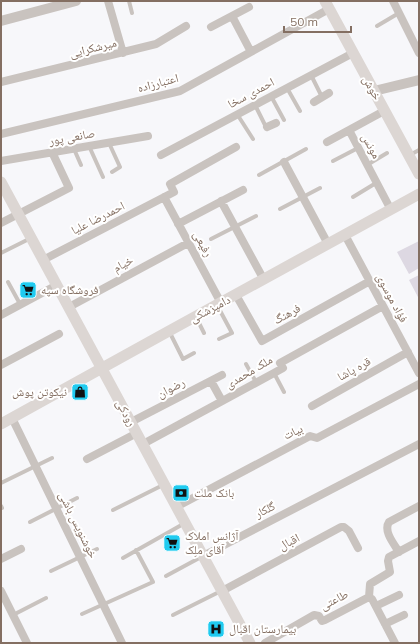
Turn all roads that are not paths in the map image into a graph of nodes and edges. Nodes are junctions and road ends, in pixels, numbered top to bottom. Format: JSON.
{"nodes":[{"id":1,"x":76,"y":1,"type":"edge"},
{"id":2,"x":108,"y":1,"type":"edge"},
{"id":3,"x":129,"y":1,"type":"edge"},
{"id":4,"x":393,"y":1,"type":"edge"},
{"id":5,"x":50,"y":4,"type":"edge"},
{"id":6,"x":327,"y":5,"type":"edge"},
{"id":7,"x":249,"y":7,"type":"dead end"},
{"id":8,"x":132,"y":13,"type":"dead end"},
{"id":9,"x":399,"y":14,"type":"junction"},
{"id":10,"x":232,"y":16,"type":"junction"},
{"id":11,"x":1,"y":21,"type":"edge"},
{"id":12,"x":186,"y":26,"type":"dead end"},
{"id":13,"x":377,"y":26,"type":"dead end"},
{"id":14,"x":211,"y":27,"type":"dead end"},
{"id":15,"x":251,"y":52,"type":"junction"},
{"id":16,"x":123,"y":53,"type":"junction"},
{"id":17,"x":353,"y":53,"type":"junction"},
{"id":18,"x":419,"y":53,"type":"edge"},
{"id":19,"x":311,"y":75,"type":"junction"},
{"id":20,"x":419,"y":80,"type":"edge"},
{"id":21,"x":1,"y":82,"type":"edge"},
{"id":22,"x":287,"y":88,"type":"junction"},
{"id":23,"x":374,"y":91,"type":"junction"},
{"id":24,"x":326,"y":95,"type":"joint"},
{"id":25,"x":271,"y":96,"type":"junction"},
{"id":26,"x":314,"y":102,"type":"dead end"},
{"id":27,"x":255,"y":105,"type":"junction"},
{"id":28,"x":300,"y":110,"type":"dead end"},
{"id":29,"x":384,"y":110,"type":"junction"},
{"id":30,"x":237,"y":114,"type":"junction"},
{"id":31,"x":280,"y":121,"type":"joint"},
{"id":32,"x":267,"y":127,"type":"joint"},
{"id":33,"x":349,"y":130,"type":"junction"},
{"id":34,"x":1,"y":134,"type":"edge"},
{"id":35,"x":148,"y":136,"type":"dead end"},
{"id":36,"x":253,"y":139,"type":"dead end"},
{"id":37,"x":109,"y":142,"type":"junction"},
{"id":38,"x":327,"y":142,"type":"dead end"},
{"id":39,"x":88,"y":146,"type":"junction"},
{"id":40,"x":236,"y":147,"type":"dead end"},
{"id":41,"x":73,"y":148,"type":"junction"},
{"id":42,"x":358,"y":148,"type":"junction"},
{"id":43,"x":306,"y":149,"type":"dead end"},
{"id":44,"x":419,"y":150,"type":"edge"},
{"id":45,"x":52,"y":152,"type":"junction"},
{"id":46,"x":387,"y":153,"type":"dead end"},
{"id":47,"x":161,"y":155,"type":"dead end"},
{"id":48,"x":409,"y":155,"type":"junction"},
{"id":49,"x":1,"y":161,"type":"edge"},
{"id":50,"x":333,"y":161,"type":"dead end"},
{"id":51,"x":284,"y":162,"type":"junction"},
{"id":52,"x":81,"y":165,"type":"dead end"},
{"id":53,"x":367,"y":165,"type":"junction"},
{"id":54,"x":112,"y":172,"type":"dead end"},
{"id":55,"x":419,"y":174,"type":"edge"},
{"id":56,"x":259,"y":175,"type":"dead end"},
{"id":57,"x":103,"y":177,"type":"dead end"},
{"id":58,"x":1,"y":182,"type":"edge"},
{"id":59,"x":376,"y":183,"type":"junction"},
{"id":60,"x":320,"y":188,"type":"dead end"},
{"id":61,"x":243,"y":190,"type":"dead end"},
{"id":62,"x":419,"y":194,"type":"edge"},
{"id":63,"x":164,"y":197,"type":"junction"},
{"id":64,"x":303,"y":197,"type":"junction"},
{"id":65,"x":353,"y":197,"type":"dead end"},
{"id":66,"x":221,"y":201,"type":"junction"},
{"id":67,"x":280,"y":209,"type":"dead end"},
{"id":68,"x":391,"y":210,"type":"junction"},
{"id":69,"x":18,"y":214,"type":"junction"},
{"id":70,"x":256,"y":216,"type":"dead end"},
{"id":71,"x":1,"y":223,"type":"edge"},
{"id":72,"x":178,"y":224,"type":"junction"},
{"id":73,"x":235,"y":227,"type":"junction"},
{"id":74,"x":345,"y":235,"type":"junction"},
{"id":75,"x":31,"y":238,"type":"junction"},
{"id":76,"x":211,"y":239,"type":"dead end"},
{"id":77,"x":188,"y":243,"type":"junction"},
{"id":78,"x":328,"y":244,"type":"junction"},
{"id":79,"x":1,"y":253,"type":"edge"},
{"id":80,"x":43,"y":260,"type":"junction"},
{"id":81,"x":264,"y":280,"type":"junction"},
{"id":82,"x":370,"y":281,"type":"junction"},
{"id":83,"x":8,"y":282,"type":"dead end"},
{"id":84,"x":56,"y":285,"type":"junction"},
{"id":85,"x":236,"y":295,"type":"junction"},
{"id":86,"x":21,"y":304,"type":"junction"},
{"id":87,"x":219,"y":304,"type":"junction"},
{"id":88,"x":383,"y":306,"type":"junction"},
{"id":89,"x":69,"y":307,"type":"junction"},
{"id":90,"x":1,"y":315,"type":"edge"},
{"id":91,"x":196,"y":317,"type":"junction"},
{"id":92,"x":169,"y":331,"type":"junction"},
{"id":93,"x":204,"y":333,"type":"dead end"},
{"id":94,"x":59,"y":334,"type":"dead end"},
{"id":95,"x":219,"y":339,"type":"dead end"},
{"id":96,"x":408,"y":352,"type":"junction"},
{"id":97,"x":194,"y":353,"type":"dead end"},
{"id":98,"x":246,"y":364,"type":"dead end"},
{"id":99,"x":1,"y":365,"type":"edge"},
{"id":100,"x":102,"y":369,"type":"junction"},
{"id":101,"x":419,"y":373,"type":"edge"},
{"id":102,"x":274,"y":374,"type":"junction"},
{"id":103,"x":222,"y":375,"type":"dead end"},
{"id":104,"x":211,"y":381,"type":"junction"},
{"id":105,"x":257,"y":383,"type":"junction"},
{"id":106,"x":419,"y":384,"type":"edge"},
{"id":107,"x":284,"y":392,"type":"dead end"},
{"id":108,"x":222,"y":402,"type":"junction"},
{"id":109,"x":312,"y":406,"type":"dead end"},
{"id":110,"x":12,"y":418,"type":"junction"},
{"id":111,"x":131,"y":422,"type":"junction"},
{"id":112,"x":1,"y":424,"type":"edge"},
{"id":113,"x":137,"y":433,"type":"junction"},
{"id":114,"x":143,"y":444,"type":"junction"},
{"id":115,"x":419,"y":444,"type":"edge"},
{"id":116,"x":52,"y":458,"type":"dead end"},
{"id":117,"x":87,"y":459,"type":"dead end"},
{"id":118,"x":35,"y":466,"type":"junction"},
{"id":119,"x":1,"y":483,"type":"edge"},
{"id":120,"x":164,"y":484,"type":"junction"},
{"id":121,"x":76,"y":498,"type":"dead end"},
{"id":122,"x":419,"y":506,"type":"edge"},
{"id":123,"x":176,"y":507,"type":"junction"},
{"id":124,"x":56,"y":508,"type":"junction"},
{"id":125,"x":113,"y":510,"type":"dead end"},
{"id":126,"x":30,"y":522,"type":"dead end"},
{"id":127,"x":185,"y":523,"type":"junction"},
{"id":128,"x":419,"y":541,"type":"edge"},
{"id":129,"x":358,"y":548,"type":"dead end"},
{"id":130,"x":21,"y":549,"type":"dead end"},
{"id":131,"x":97,"y":549,"type":"dead end"},
{"id":132,"x":136,"y":550,"type":"junction"},
{"id":133,"x":399,"y":552,"type":"junction"},
{"id":134,"x":203,"y":556,"type":"junction"},
{"id":135,"x":80,"y":558,"type":"junction"},
{"id":136,"x":123,"y":558,"type":"dead end"},
{"id":137,"x":1,"y":559,"type":"edge"},
{"id":138,"x":51,"y":571,"type":"dead end"},
{"id":139,"x":166,"y":576,"type":"dead end"},
{"id":140,"x":1,"y":591,"type":"edge"},
{"id":141,"x":222,"y":591,"type":"junction"},
{"id":142,"x":398,"y":595,"type":"dead end"},
{"id":143,"x":369,"y":597,"type":"junction"},
{"id":144,"x":46,"y":598,"type":"dead end"},
{"id":145,"x":103,"y":605,"type":"junction"},
{"id":146,"x":376,"y":606,"type":"junction"},
{"id":147,"x":82,"y":614,"type":"dead end"},
{"id":148,"x":404,"y":614,"type":"dead end"},
{"id":149,"x":13,"y":615,"type":"junction"},
{"id":150,"x":173,"y":615,"type":"dead end"},
{"id":151,"x":385,"y":624,"type":"junction"},
{"id":152,"x":27,"y":643,"type":"edge"},
{"id":153,"x":122,"y":643,"type":"edge"},
{"id":154,"x":250,"y":643,"type":"edge"},
{"id":155,"x":265,"y":643,"type":"edge"},
{"id":156,"x":395,"y":643,"type":"edge"}],
"edges":[{"from":1,"to":5,"type":"street"},
{"from":2,"to":16,"type":"street"},
{"from":3,"to":8,"type":"lane"},
{"from":4,"to":9,"type":"street"},
{"from":5,"to":11,"type":"street"},
{"from":6,"to":15,"type":"street","name":"اعتبارزاده"},
{"from":6,"to":17,"type":"main road","name":"خوش"},
{"from":7,"to":10,"type":"street"},
{"from":9,"to":13,"type":"lane"},
{"from":9,"to":18,"type":"street"},
{"from":10,"to":14,"type":"street"},
{"from":10,"to":15,"type":"street"},
{"from":12,"to":16,"type":"street","name":"میرشکرایی"},
{"from":15,"to":34,"type":"street","name":"اعتبارزاده"},
{"from":16,"to":21,"type":"street","name":"میرشکرایی"},
{"from":17,"to":19,"type":"street","name":"احمدی سخا"},
{"from":17,"to":23,"type":"main road","name":"خوش"},
{"from":19,"to":22,"type":"street","name":"احمدی سخا"},
{"from":19,"to":24,"type":"lane"},
{"from":20,"to":23,"type":"street"},
{"from":22,"to":25,"type":"street","name":"احمدی سخا"},
{"from":22,"to":28,"type":"lane"},
{"from":23,"to":29,"type":"main road","name":"خوش"},
{"from":24,"to":26,"type":"street"},
{"from":25,"to":27,"type":"street","name":"احمدی سخا"},
{"from":25,"to":31,"type":"lane"},
{"from":27,"to":30,"type":"street","name":"احمدی سخا"},
{"from":27,"to":32,"type":"lane"},
{"from":29,"to":33,"type":"street","name":"مونس"},
{"from":29,"to":48,"type":"main road","name":"خوش"},
{"from":30,"to":36,"type":"lane"},
{"from":30,"to":47,"type":"street","name":"احمدی سخا"},
{"from":31,"to":32,"type":"street"},
{"from":33,"to":38,"type":"street"},
{"from":33,"to":42,"type":"street","name":"مونس"},
{"from":35,"to":37,"type":"street","name":"صانعی پور"},
{"from":37,"to":39,"type":"street","name":"صانعی پور"},
{"from":37,"to":54,"type":"lane"},
{"from":39,"to":41,"type":"street","name":"صانعی پور"},
{"from":39,"to":57,"type":"lane"},
{"from":40,"to":63,"type":"street"},
{"from":41,"to":45,"type":"street","name":"صانعی پور"},
{"from":41,"to":52,"type":"lane"},
{"from":42,"to":50,"type":"lane"},
{"from":42,"to":53,"type":"street","name":"مونس"},
{"from":43,"to":51,"type":"lane"},
{"from":44,"to":48,"type":"lane"},
{"from":45,"to":49,"type":"street","name":"صانعی پور"},
{"from":45,"to":69,"type":"street"},
{"from":46,"to":53,"type":"lane"},
{"from":48,"to":55,"type":"main road","name":"خوش"},
{"from":51,"to":56,"type":"lane"},
{"from":51,"to":64,"type":"street"},
{"from":53,"to":59,"type":"street","name":"مونس"},
{"from":58,"to":69,"type":"main road","name":"رودکی"},
{"from":59,"to":65,"type":"lane"},
{"from":59,"to":68,"type":"street","name":"مونس"},
{"from":60,"to":64,"type":"lane"},
{"from":61,"to":66,"type":"street"},
{"from":62,"to":68,"type":"main road","name":"دامپزشکی"},
{"from":63,"to":72,"type":"street","name":"رفیعی"},
{"from":63,"to":80,"type":"street","name":"احمدرضا علیا"},
{"from":64,"to":67,"type":"lane"},
{"from":64,"to":78,"type":"street"},
{"from":66,"to":72,"type":"street"},
{"from":66,"to":73,"type":"street"},
{"from":68,"to":74,"type":"main road","name":"دامپزشکی"},
{"from":69,"to":71,"type":"street"},
{"from":69,"to":75,"type":"main road","name":"رودکی"},
{"from":70,"to":73,"type":"lane"},
{"from":72,"to":77,"type":"street","name":"رفیعی"},
{"from":73,"to":76,"type":"lane"},
{"from":73,"to":81,"type":"street"},
{"from":74,"to":78,"type":"main road","name":"دامپزشکی"},
{"from":74,"to":82,"type":"street","name":"فؤاد موسوی"},
{"from":75,"to":79,"type":"lane"},
{"from":75,"to":80,"type":"main road","name":"رودکی"},
{"from":77,"to":87,"type":"street","name":"رفیعی"},
{"from":77,"to":89,"type":"street","name":"خیام"},
{"from":78,"to":81,"type":"main road","name":"دامپزشکی"},
{"from":80,"to":84,"type":"main road","name":"رودکی"},
{"from":81,"to":85,"type":"main road","name":"دامپزشکی"},
{"from":82,"to":85,"type":"street","name":"فرهنگ"},
{"from":82,"to":88,"type":"street","name":"فؤاد موسوی"},
{"from":83,"to":86,"type":"lane"},
{"from":84,"to":86,"type":"street"},
{"from":84,"to":89,"type":"main road","name":"رودکی"},
{"from":85,"to":87,"type":"main road","name":"دامپزشکی"},
{"from":86,"to":90,"type":"street"},
{"from":87,"to":91,"type":"main road","name":"دامپزشکی"},
{"from":87,"to":95,"type":"lane"},
{"from":88,"to":96,"type":"street","name":"فؤاد موسوی"},
{"from":88,"to":102,"type":"street","name":"ملک محمدی"},
{"from":89,"to":100,"type":"main road","name":"رودکی"},
{"from":91,"to":92,"type":"main road","name":"دامپزشکی"},
{"from":91,"to":93,"type":"lane"},
{"from":92,"to":97,"type":"lane"},
{"from":92,"to":100,"type":"main road","name":"دامپزشکی"},
{"from":94,"to":99,"type":"street"},
{"from":96,"to":101,"type":"street","name":"فؤاد موسوی"},
{"from":96,"to":109,"type":"street","name":"قره پاشا"},
{"from":98,"to":105,"type":"lane"},
{"from":100,"to":110,"type":"main road","name":"دامپزشکی"},
{"from":100,"to":111,"type":"main road","name":"رودکی"},
{"from":102,"to":105,"type":"street","name":"ملک محمدی"},
{"from":102,"to":107,"type":"lane"},
{"from":103,"to":104,"type":"street","name":"رضوان"},
{"from":104,"to":108,"type":"street"},
{"from":104,"to":111,"type":"street","name":"رضوان"},
{"from":105,"to":108,"type":"street","name":"ملک محمدی"},
{"from":106,"to":123,"type":"street","name":"بیات"},
{"from":108,"to":114,"type":"street","name":"ملک محمدی"},
{"from":110,"to":112,"type":"main road","name":"دامپزشکی"},
{"from":110,"to":118,"type":"street","name":"خوشنویس باشی"},
{"from":111,"to":113,"type":"main road","name":"رودکی"},
{"from":113,"to":114,"type":"main road","name":"رودکی"},
{"from":113,"to":117,"type":"street"},
{"from":114,"to":120,"type":"main road","name":"رودکی"},
{"from":115,"to":134,"type":"street","name":"گلکار"},
{"from":116,"to":118,"type":"lane"},
{"from":118,"to":119,"type":"lane"},
{"from":118,"to":124,"type":"street","name":"خوشنویس باشی"},
{"from":120,"to":123,"type":"main road","name":"رودکی"},
{"from":120,"to":125,"type":"lane"},
{"from":121,"to":124,"type":"lane"},
{"from":122,"to":133,"type":"street"},
{"from":123,"to":127,"type":"main road","name":"رودکی"},
{"from":124,"to":126,"type":"lane"},
{"from":124,"to":135,"type":"street","name":"خوشنویس باشی"},
{"from":127,"to":132,"type":"lane"},
{"from":127,"to":134,"type":"main road","name":"رودکی"},
{"from":128,"to":133,"type":"street"},
{"from":129,"to":141,"type":"street","name":"اقبال"},
{"from":130,"to":137,"type":"street"},
{"from":131,"to":135,"type":"lane"},
{"from":132,"to":136,"type":"lane"},
{"from":132,"to":145,"type":"lane"},
{"from":133,"to":143,"type":"street"},
{"from":134,"to":139,"type":"lane"},
{"from":134,"to":141,"type":"main road","name":"رودکی"},
{"from":135,"to":138,"type":"lane"},
{"from":135,"to":145,"type":"street","name":"خوشنویس باشی"},
{"from":140,"to":149,"type":"street"},
{"from":141,"to":150,"type":"lane"},
{"from":141,"to":154,"type":"main road","name":"رودکی"},
{"from":142,"to":146,"type":"street"},
{"from":143,"to":146,"type":"street"},
{"from":143,"to":155,"type":"street","name":"طاعتی"},
{"from":144,"to":149,"type":"lane"},
{"from":145,"to":147,"type":"lane"},
{"from":145,"to":153,"type":"street","name":"خوشنویس باشی"},
{"from":146,"to":151,"type":"street"},
{"from":148,"to":151,"type":"street"},
{"from":149,"to":152,"type":"street"},
{"from":151,"to":156,"type":"street"}]}
